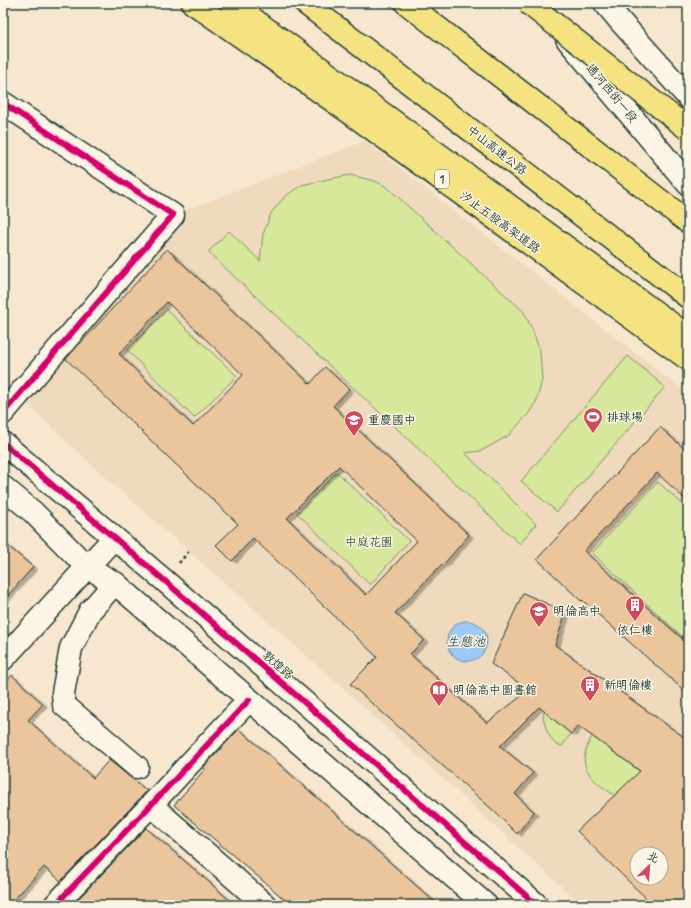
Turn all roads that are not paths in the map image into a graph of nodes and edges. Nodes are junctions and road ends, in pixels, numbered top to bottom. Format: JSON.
{"nodes":[{"id":1,"x":193,"y":3,"type":"edge"},
{"id":2,"x":231,"y":3,"type":"edge"},
{"id":3,"x":305,"y":3,"type":"edge"},
{"id":4,"x":406,"y":3,"type":"edge"},
{"id":5,"x":528,"y":3,"type":"edge"},
{"id":6,"x":536,"y":3,"type":"edge"},
{"id":7,"x":605,"y":3,"type":"edge"},
{"id":8,"x":688,"y":97,"type":"edge"},
{"id":9,"x":3,"y":103,"type":"edge"},
{"id":10,"x":688,"y":129,"type":"edge"},
{"id":11,"x":688,"y":184,"type":"edge"},
{"id":12,"x":688,"y":222,"type":"edge"},
{"id":13,"x":688,"y":297,"type":"edge"},
{"id":14,"x":688,"y":336,"type":"edge"},
{"id":15,"x":688,"y":359,"type":"edge"},
{"id":16,"x":3,"y":413,"type":"edge"},
{"id":17,"x":3,"y":443,"type":"edge"},
{"id":18,"x":3,"y":487,"type":"edge"},
{"id":19,"x":114,"y":538,"type":"junction"},
{"id":20,"x":87,"y":567,"type":"junction"},
{"id":21,"x":114,"y":583,"type":"junction"},
{"id":22,"x":3,"y":659,"type":"edge"},
{"id":23,"x":249,"y":700,"type":"junction"},
{"id":24,"x":136,"y":767,"type":"dead end"},
{"id":25,"x":151,"y":805,"type":"junction"},
{"id":26,"x":55,"y":905,"type":"edge"},
{"id":27,"x":265,"y":905,"type":"edge"},
{"id":28,"x":486,"y":905,"type":"edge"},
{"id":29,"x":538,"y":905,"type":"edge"}],
"edges":[{"from":1,"to":15,"type":"highway","name":"汐止五股高架道路","number":"1"},
{"from":2,"to":14,"type":"highway","number":"1"},
{"from":3,"to":13,"type":"highway","name":"中山高速公路"},
{"from":4,"to":12,"type":"highway"},
{"from":5,"to":10,"type":"highway","bridge":true},
{"from":6,"to":11,"type":"street","name":"通河西街一段"},
{"from":7,"to":8,"type":"street"},
{"from":9,"to":16,"type":"street"},
{"from":17,"to":19,"type":"street","name":"敦煌路"},
{"from":18,"to":20,"type":"street"},
{"from":19,"to":20,"type":"street"},
{"from":19,"to":29,"type":"street","name":"敦煌路"},
{"from":20,"to":21,"type":"street"},
{"from":20,"to":22,"type":"street"},
{"from":21,"to":23,"type":"street"},
{"from":21,"to":24,"type":"street"},
{"from":23,"to":25,"type":"street"},
{"from":23,"to":28,"type":"street"},
{"from":25,"to":26,"type":"street"},
{"from":25,"to":27,"type":"street"}]}
